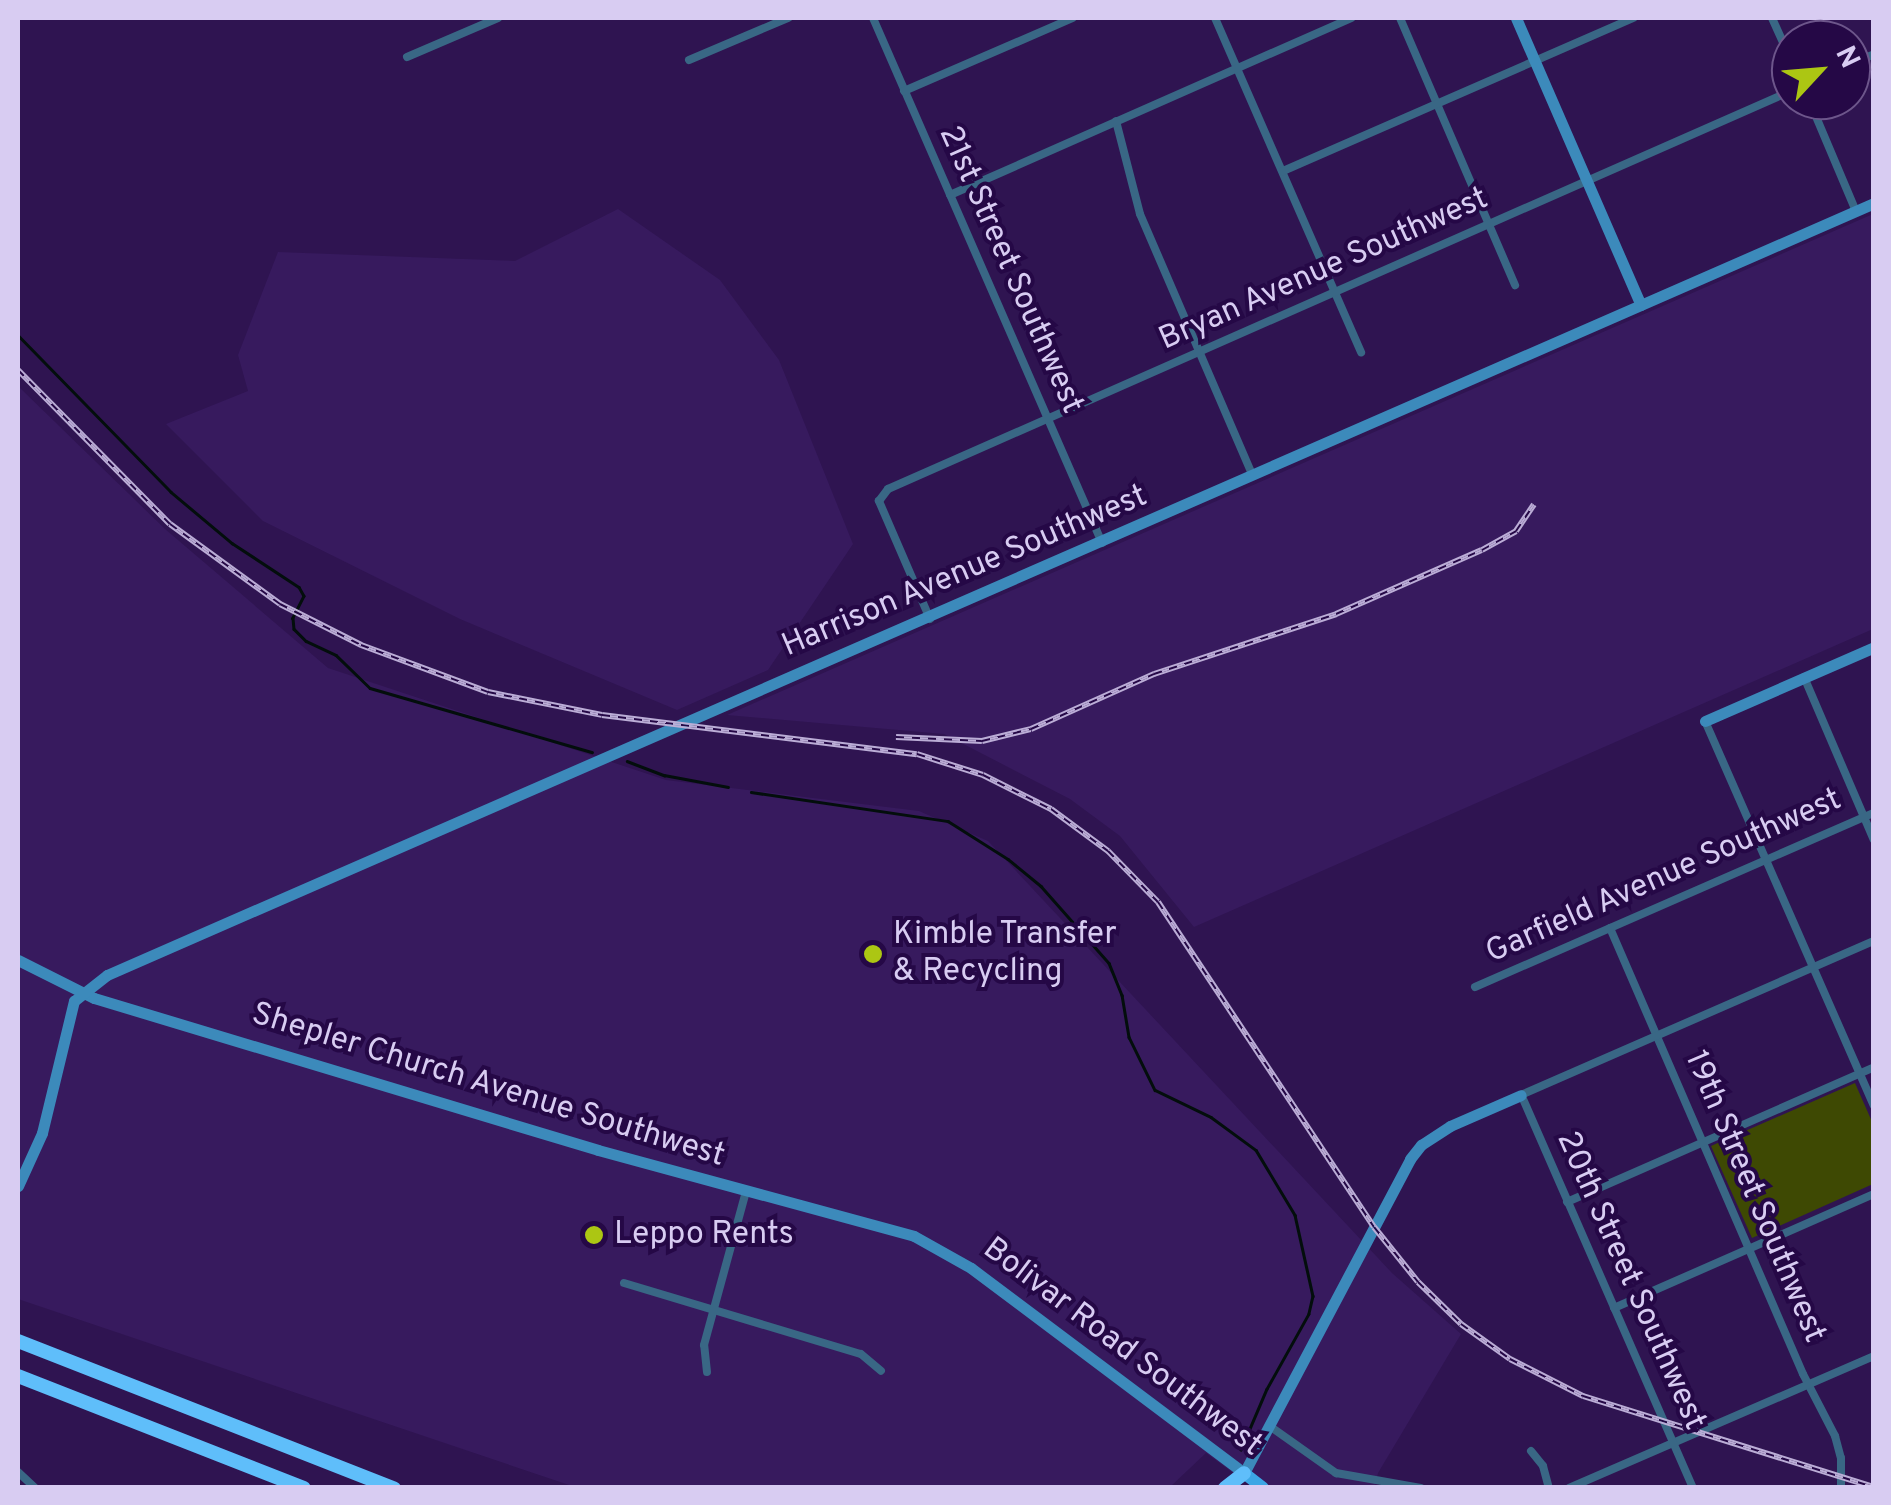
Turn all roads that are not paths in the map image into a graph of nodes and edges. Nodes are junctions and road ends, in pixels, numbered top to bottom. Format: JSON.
{"nodes":[{"id":1,"x":498,"y":18,"type":"edge"},
{"id":2,"x":788,"y":18,"type":"edge"},
{"id":3,"x":872,"y":18,"type":"edge"},
{"id":4,"x":1044,"y":18,"type":"edge"},
{"id":5,"x":1073,"y":18,"type":"edge"},
{"id":6,"x":1215,"y":18,"type":"edge"},
{"id":7,"x":1352,"y":18,"type":"edge"},
{"id":8,"x":1400,"y":18,"type":"edge"},
{"id":9,"x":1516,"y":18,"type":"edge"},
{"id":10,"x":1634,"y":18,"type":"edge"},
{"id":11,"x":1048,"y":28,"type":"junction"},
{"id":12,"x":407,"y":57,"type":"dead end"},
{"id":13,"x":690,"y":60,"type":"dead end"},
{"id":14,"x":1535,"y":61,"type":"junction"},
{"id":15,"x":1237,"y":68,"type":"junction"},
{"id":16,"x":904,"y":91,"type":"junction"},
{"id":17,"x":1771,"y":99,"type":"edge"},
{"id":18,"x":1438,"y":104,"type":"junction"},
{"id":19,"x":1817,"y":120,"type":"edge"},
{"id":20,"x":1116,"y":121,"type":"junction"},
{"id":21,"x":1283,"y":172,"type":"junction"},
{"id":22,"x":1588,"y":180,"type":"junction"},
{"id":23,"x":950,"y":195,"type":"junction"},
{"id":24,"x":1874,"y":203,"type":"edge"},
{"id":25,"x":1856,"y":211,"type":"junction"},
{"id":26,"x":1489,"y":224,"type":"junction"},
{"id":27,"x":1515,"y":284,"type":"dead end"},
{"id":28,"x":1335,"y":292,"type":"junction"},
{"id":29,"x":1640,"y":305,"type":"junction"},
{"id":30,"x":1200,"y":352,"type":"junction"},
{"id":31,"x":1361,"y":352,"type":"dead end"},
{"id":32,"x":1048,"y":419,"type":"junction"},
{"id":33,"x":1253,"y":476,"type":"junction"},
{"id":34,"x":1102,"y":543,"type":"junction"},
{"id":35,"x":930,"y":618,"type":"junction"},
{"id":36,"x":1874,"y":647,"type":"edge"},
{"id":37,"x":1804,"y":678,"type":"junction"},
{"id":38,"x":1705,"y":720,"type":"joint"},
{"id":39,"x":1874,"y":813,"type":"edge"},
{"id":40,"x":1864,"y":817,"type":"junction"},
{"id":41,"x":1874,"y":840,"type":"edge"},
{"id":42,"x":1766,"y":860,"type":"junction"},
{"id":43,"x":1610,"y":928,"type":"junction"},
{"id":44,"x":1874,"y":941,"type":"edge"},
{"id":45,"x":18,"y":960,"type":"edge"},
{"id":46,"x":1812,"y":968,"type":"junction"},
{"id":47,"x":1475,"y":988,"type":"dead end"},
{"id":48,"x":80,"y":993,"type":"junction"},
{"id":49,"x":1657,"y":1036,"type":"junction"},
{"id":50,"x":1874,"y":1068,"type":"edge"},
{"id":51,"x":1859,"y":1074,"type":"junction"},
{"id":52,"x":1521,"y":1095,"type":"junction"},
{"id":53,"x":1874,"y":1106,"type":"edge"},
{"id":54,"x":1703,"y":1142,"type":"junction"},
{"id":55,"x":18,"y":1186,"type":"edge"},
{"id":56,"x":746,"y":1191,"type":"junction"},
{"id":57,"x":1874,"y":1194,"type":"edge"},
{"id":58,"x":1568,"y":1202,"type":"junction"},
{"id":59,"x":1749,"y":1249,"type":"junction"},
{"id":60,"x":947,"y":1252,"type":"joint"},
{"id":61,"x":624,"y":1283,"type":"dead end"},
{"id":62,"x":1614,"y":1308,"type":"junction"},
{"id":63,"x":713,"y":1309,"type":"junction"},
{"id":64,"x":18,"y":1341,"type":"edge"},
{"id":65,"x":1874,"y":1356,"type":"edge"},
{"id":66,"x":706,"y":1372,"type":"dead end"},
{"id":67,"x":880,"y":1372,"type":"dead end"},
{"id":68,"x":18,"y":1376,"type":"edge"},
{"id":69,"x":1808,"y":1384,"type":"junction"},
{"id":70,"x":1271,"y":1427,"type":"junction"},
{"id":71,"x":1673,"y":1442,"type":"junction"},
{"id":72,"x":1531,"y":1451,"type":"dead end"},
{"id":73,"x":18,"y":1472,"type":"edge"},
{"id":74,"x":1241,"y":1480,"type":"edge"},
{"id":75,"x":36,"y":1488,"type":"edge"},
{"id":76,"x":304,"y":1488,"type":"edge"},
{"id":77,"x":394,"y":1488,"type":"edge"},
{"id":78,"x":1225,"y":1488,"type":"edge"},
{"id":79,"x":1263,"y":1488,"type":"edge"},
{"id":80,"x":1422,"y":1488,"type":"edge"},
{"id":81,"x":1549,"y":1488,"type":"edge"},
{"id":82,"x":1569,"y":1488,"type":"edge"},
{"id":83,"x":1693,"y":1488,"type":"edge"},
{"id":84,"x":1841,"y":1488,"type":"edge"}],
"edges":[{"from":1,"to":12,"type":"street"},
{"from":2,"to":13,"type":"street"},
{"from":3,"to":16,"type":"street","name":"21st Street Southwest"},
{"from":4,"to":11,"type":"street"},
{"from":5,"to":11,"type":"street"},
{"from":6,"to":15,"type":"street"},
{"from":7,"to":15,"type":"street"},
{"from":8,"to":18,"type":"street"},
{"from":9,"to":14,"type":"street"},
{"from":10,"to":14,"type":"street"},
{"from":11,"to":16,"type":"street"},
{"from":14,"to":18,"type":"street"},
{"from":14,"to":22,"type":"street"},
{"from":15,"to":20,"type":"street"},
{"from":15,"to":21,"type":"street"},
{"from":16,"to":23,"type":"street","name":"21st Street Southwest"},
{"from":17,"to":22,"type":"street","name":"Bryan Avenue Southwest"},
{"from":18,"to":21,"type":"street"},
{"from":18,"to":26,"type":"street"},
{"from":19,"to":25,"type":"street"},
{"from":20,"to":23,"type":"street"},
{"from":20,"to":30,"type":"street"},
{"from":21,"to":28,"type":"street"},
{"from":22,"to":26,"type":"street","name":"Bryan Avenue Southwest"},
{"from":22,"to":29,"type":"street"},
{"from":23,"to":32,"type":"street","name":"21st Street Southwest"},
{"from":24,"to":25,"type":"street","name":"Harrison Avenue Southwest"},
{"from":25,"to":29,"type":"street","name":"Harrison Avenue Southwest"},
{"from":26,"to":27,"type":"street"},
{"from":26,"to":28,"type":"street","name":"Bryan Avenue Southwest"},
{"from":28,"to":30,"type":"street","name":"Bryan Avenue Southwest"},
{"from":28,"to":31,"type":"street"},
{"from":29,"to":33,"type":"street","name":"Harrison Avenue Southwest"},
{"from":30,"to":32,"type":"street","name":"Bryan Avenue Southwest"},
{"from":30,"to":33,"type":"street"},
{"from":32,"to":34,"type":"street","name":"21st Street Southwest"},
{"from":32,"to":35,"type":"street","name":"Bryan Avenue Southwest"},
{"from":33,"to":34,"type":"street","name":"Harrison Avenue Southwest"},
{"from":34,"to":35,"type":"street","name":"Harrison Avenue Southwest"},
{"from":35,"to":48,"type":"street","name":"Harrison Avenue Southwest"},
{"from":36,"to":37,"type":"street"},
{"from":37,"to":38,"type":"street"},
{"from":37,"to":40,"type":"street"},
{"from":38,"to":42,"type":"street"},
{"from":39,"to":40,"type":"street","name":"Garfield Avenue Southwest"},
{"from":40,"to":41,"type":"street"},
{"from":40,"to":42,"type":"street","name":"Garfield Avenue Southwest"},
{"from":42,"to":43,"type":"street","name":"Garfield Avenue Southwest"},
{"from":42,"to":46,"type":"street"},
{"from":43,"to":47,"type":"street","name":"Garfield Avenue Southwest"},
{"from":43,"to":49,"type":"street","name":"19th Street Southwest"},
{"from":44,"to":46,"type":"street"},
{"from":45,"to":48,"type":"street","name":"Shepler Church Avenue Southwest"},
{"from":46,"to":49,"type":"street"},
{"from":46,"to":51,"type":"street"},
{"from":48,"to":55,"type":"street"},
{"from":48,"to":56,"type":"street","name":"Shepler Church Avenue Southwest"},
{"from":49,"to":52,"type":"street"},
{"from":49,"to":54,"type":"street","name":"19th Street Southwest"},
{"from":50,"to":51,"type":"street"},
{"from":51,"to":53,"type":"street"},
{"from":51,"to":54,"type":"street"},
{"from":52,"to":58,"type":"street","name":"20th Street Southwest"},
{"from":52,"to":70,"type":"street"},
{"from":54,"to":58,"type":"street"},
{"from":54,"to":59,"type":"street","name":"19th Street Southwest"},
{"from":56,"to":60,"type":"street","name":"Shepler Church Avenue Southwest"},
{"from":56,"to":63,"type":"street"},
{"from":57,"to":59,"type":"street"},
{"from":58,"to":62,"type":"street","name":"20th Street Southwest"},
{"from":59,"to":62,"type":"street"},
{"from":59,"to":69,"type":"street","name":"19th Street Southwest"},
{"from":60,"to":74,"type":"street","name":"Bolivar Road Southwest"},
{"from":61,"to":63,"type":"street"},
{"from":62,"to":71,"type":"street","name":"20th Street Southwest"},
{"from":63,"to":66,"type":"street"},
{"from":63,"to":67,"type":"street"},
{"from":64,"to":77,"type":"highway"},
{"from":65,"to":69,"type":"street"},
{"from":68,"to":76,"type":"highway"},
{"from":69,"to":71,"type":"street"},
{"from":69,"to":84,"type":"street","name":"19th Street Southwest"},
{"from":70,"to":74,"type":"street"},
{"from":70,"to":80,"type":"street"},
{"from":71,"to":82,"type":"street"},
{"from":71,"to":83,"type":"street","name":"20th Street Southwest"},
{"from":72,"to":81,"type":"street"},
{"from":73,"to":75,"type":"street"},
{"from":74,"to":78,"type":"highway"},
{"from":74,"to":79,"type":"main road","name":"Bolivar Road Southwest"}]}
